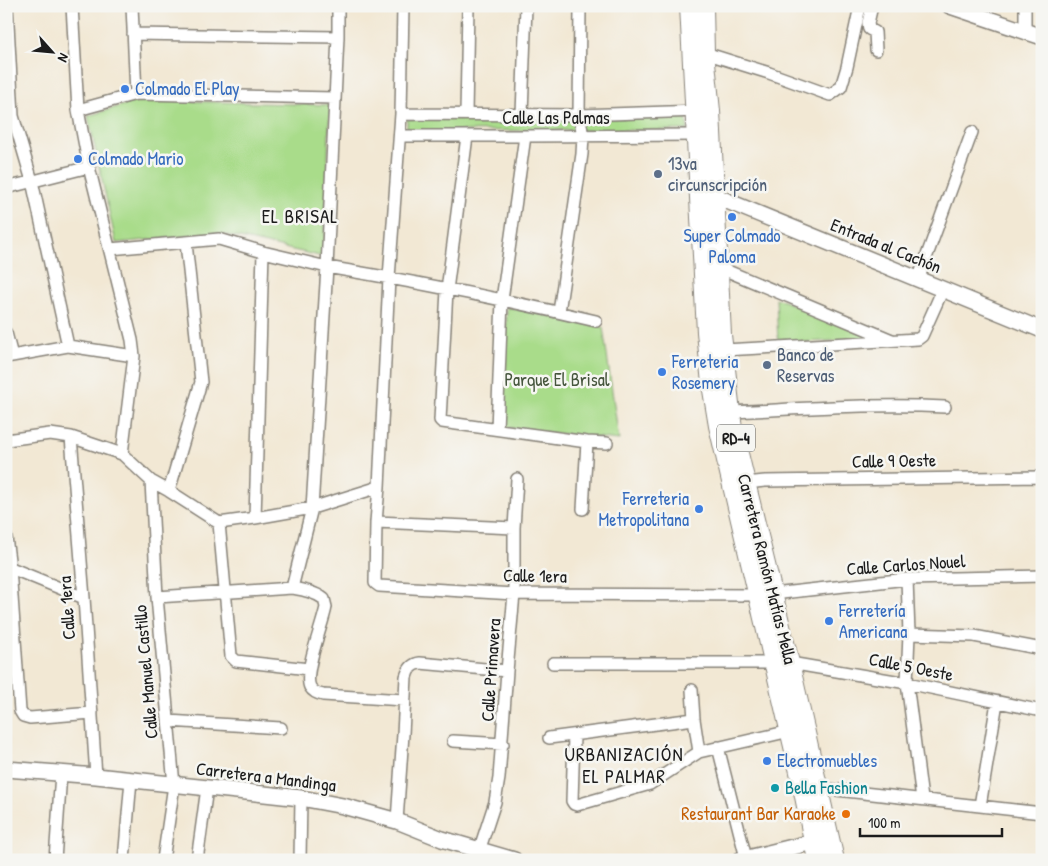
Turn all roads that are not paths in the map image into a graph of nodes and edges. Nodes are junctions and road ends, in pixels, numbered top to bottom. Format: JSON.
{"nodes":[{"id":1,"x":7,"y":6,"type":"edge"},
{"id":2,"x":72,"y":6,"type":"edge"},
{"id":3,"x":132,"y":6,"type":"edge"},
{"id":4,"x":338,"y":6,"type":"edge"},
{"id":5,"x":403,"y":6,"type":"edge"},
{"id":6,"x":468,"y":6,"type":"edge"},
{"id":7,"x":526,"y":6,"type":"edge"},
{"id":8,"x":580,"y":6,"type":"edge"},
{"id":9,"x":689,"y":6,"type":"edge"},
{"id":10,"x":704,"y":6,"type":"edge"},
{"id":11,"x":860,"y":6,"type":"edge"},
{"id":12,"x":872,"y":6,"type":"edge"},
{"id":13,"x":950,"y":6,"type":"edge"},
{"id":14,"x":1025,"y":6,"type":"edge"},
{"id":15,"x":1025,"y":32,"type":"junction"},
{"id":16,"x":133,"y":34,"type":"junction"},
{"id":17,"x":338,"y":37,"type":"junction"},
{"id":18,"x":1042,"y":37,"type":"edge"},
{"id":19,"x":876,"y":50,"type":"dead end"},
{"id":20,"x":705,"y":53,"type":"junction"},
{"id":21,"x":136,"y":94,"type":"junction"},
{"id":22,"x":335,"y":98,"type":"junction"},
{"id":23,"x":78,"y":110,"type":"junction"},
{"id":24,"x":703,"y":111,"type":"junction"},
{"id":25,"x":401,"y":114,"type":"junction"},
{"id":26,"x":466,"y":114,"type":"junction"},
{"id":27,"x":522,"y":114,"type":"junction"},
{"id":28,"x":579,"y":115,"type":"junction"},
{"id":29,"x":972,"y":132,"type":"dead end"},
{"id":30,"x":704,"y":135,"type":"junction"},
{"id":31,"x":400,"y":136,"type":"junction"},
{"id":32,"x":467,"y":136,"type":"junction"},
{"id":33,"x":525,"y":136,"type":"junction"},
{"id":34,"x":583,"y":136,"type":"junction"},
{"id":35,"x":89,"y":167,"type":"junction"},
{"id":36,"x":32,"y":181,"type":"junction"},
{"id":37,"x":6,"y":188,"type":"edge"},
{"id":38,"x":707,"y":196,"type":"junction"},
{"id":39,"x":186,"y":242,"type":"junction"},
{"id":40,"x":110,"y":249,"type":"junction"},
{"id":41,"x":263,"y":252,"type":"junction"},
{"id":42,"x":327,"y":267,"type":"junction"},
{"id":43,"x":718,"y":267,"type":"junction"},
{"id":44,"x":390,"y":278,"type":"junction"},
{"id":45,"x":918,"y":280,"type":"junction"},
{"id":46,"x":943,"y":289,"type":"junction"},
{"id":47,"x":447,"y":290,"type":"junction"},
{"id":48,"x":502,"y":300,"type":"junction"},
{"id":49,"x":559,"y":312,"type":"junction"},
{"id":50,"x":596,"y":321,"type":"dead end"},
{"id":51,"x":1042,"y":330,"type":"edge"},
{"id":52,"x":6,"y":333,"type":"edge"},
{"id":53,"x":895,"y":341,"type":"junction"},
{"id":54,"x":68,"y":346,"type":"junction"},
{"id":55,"x":724,"y":350,"type":"junction"},
{"id":56,"x":9,"y":356,"type":"edge"},
{"id":57,"x":134,"y":356,"type":"junction"},
{"id":58,"x":945,"y":407,"type":"dead end"},
{"id":59,"x":731,"y":412,"type":"junction"},
{"id":60,"x":497,"y":429,"type":"junction"},
{"id":61,"x":71,"y":437,"type":"junction"},
{"id":62,"x":6,"y":440,"type":"edge"},
{"id":63,"x":587,"y":442,"type":"junction"},
{"id":64,"x":607,"y":443,"type":"dead end"},
{"id":65,"x":122,"y":454,"type":"junction"},
{"id":66,"x":517,"y":479,"type":"dead end"},
{"id":67,"x":1042,"y":479,"type":"edge"},
{"id":68,"x":151,"y":481,"type":"junction"},
{"id":69,"x":746,"y":483,"type":"junction"},
{"id":70,"x":379,"y":487,"type":"junction"},
{"id":71,"x":169,"y":491,"type":"junction"},
{"id":72,"x":312,"y":508,"type":"junction"},
{"id":73,"x":583,"y":509,"type":"dead end"},
{"id":74,"x":255,"y":518,"type":"junction"},
{"id":75,"x":376,"y":522,"type":"junction"},
{"id":76,"x":220,"y":523,"type":"junction"},
{"id":77,"x":514,"y":528,"type":"junction"},
{"id":78,"x":6,"y":538,"type":"edge"},
{"id":79,"x":8,"y":567,"type":"edge"},
{"id":80,"x":1042,"y":576,"type":"edge"},
{"id":81,"x":907,"y":579,"type":"junction"},
{"id":82,"x":292,"y":588,"type":"junction"},
{"id":83,"x":225,"y":593,"type":"junction"},
{"id":84,"x":514,"y":594,"type":"junction"},
{"id":85,"x":765,"y":594,"type":"junction"},
{"id":86,"x":157,"y":597,"type":"junction"},
{"id":87,"x":84,"y":598,"type":"junction"},
{"id":88,"x":908,"y":634,"type":"junction"},
{"id":89,"x":1042,"y":649,"type":"edge"},
{"id":90,"x":553,"y":663,"type":"dead end"},
{"id":91,"x":782,"y":663,"type":"junction"},
{"id":92,"x":309,"y":669,"type":"junction"},
{"id":93,"x":507,"y":671,"type":"junction"},
{"id":94,"x":907,"y":683,"type":"junction"},
{"id":95,"x":692,"y":690,"type":"dead end"},
{"id":96,"x":404,"y":700,"type":"junction"},
{"id":97,"x":996,"y":702,"type":"junction"},
{"id":98,"x":1042,"y":711,"type":"edge"},
{"id":99,"x":92,"y":713,"type":"junction"},
{"id":100,"x":694,"y":719,"type":"junction"},
{"id":101,"x":168,"y":721,"type":"junction"},
{"id":102,"x":281,"y":728,"type":"dead end"},
{"id":103,"x":790,"y":731,"type":"junction"},
{"id":104,"x":574,"y":736,"type":"junction"},
{"id":105,"x":548,"y":738,"type":"dead end"},
{"id":106,"x":453,"y":741,"type":"dead end"},
{"id":107,"x":503,"y":744,"type":"junction"},
{"id":108,"x":718,"y":747,"type":"junction"},
{"id":109,"x":699,"y":752,"type":"junction"},
{"id":110,"x":6,"y":769,"type":"edge"},
{"id":111,"x":61,"y":773,"type":"junction"},
{"id":112,"x":96,"y":776,"type":"junction"},
{"id":113,"x":131,"y":780,"type":"junction"},
{"id":114,"x":174,"y":784,"type":"junction"},
{"id":115,"x":207,"y":788,"type":"junction"},
{"id":116,"x":819,"y":788,"type":"junction"},
{"id":117,"x":302,"y":798,"type":"junction"},
{"id":118,"x":922,"y":799,"type":"junction"},
{"id":119,"x":980,"y":806,"type":"junction"},
{"id":120,"x":1042,"y":812,"type":"edge"},
{"id":121,"x":397,"y":821,"type":"junction"},
{"id":122,"x":814,"y":842,"type":"junction"},
{"id":123,"x":478,"y":855,"type":"edge"},
{"id":124,"x":743,"y":859,"type":"edge"},
{"id":125,"x":55,"y":860,"type":"edge"},
{"id":126,"x":124,"y":860,"type":"edge"},
{"id":127,"x":163,"y":860,"type":"edge"},
{"id":128,"x":197,"y":860,"type":"edge"},
{"id":129,"x":300,"y":860,"type":"edge"},
{"id":130,"x":514,"y":860,"type":"edge"},
{"id":131,"x":817,"y":860,"type":"edge"},
{"id":132,"x":835,"y":860,"type":"edge"}],
"edges":[{"from":1,"to":36,"type":"street"},
{"from":2,"to":23,"type":"street"},
{"from":3,"to":16,"type":"street"},
{"from":4,"to":17,"type":"street"},
{"from":5,"to":25,"type":"street"},
{"from":6,"to":26,"type":"street"},
{"from":7,"to":27,"type":"street"},
{"from":8,"to":28,"type":"street"},
{"from":9,"to":24,"type":"main road","name":"Carretera Ramón Matías Mella","number":"RD-4"},
{"from":10,"to":20,"type":"main road","name":"Carretera Ramón Matías Mella","number":"RD-4"},
{"from":11,"to":20,"type":"street"},
{"from":12,"to":19,"type":"street"},
{"from":13,"to":15,"type":"street"},
{"from":14,"to":15,"type":"street"},
{"from":15,"to":18,"type":"street"},
{"from":16,"to":17,"type":"street"},
{"from":16,"to":21,"type":"street"},
{"from":17,"to":22,"type":"street"},
{"from":20,"to":24,"type":"main road","name":"Carretera Ramón Matías Mella","number":"RD-4"},
{"from":21,"to":22,"type":"street"},
{"from":21,"to":23,"type":"street"},
{"from":22,"to":42,"type":"street"},
{"from":23,"to":35,"type":"street"},
{"from":24,"to":28,"type":"street","name":"Calle Las Palmas"},
{"from":24,"to":30,"type":"main road","name":"Carretera Ramón Matías Mella","number":"RD-4"},
{"from":25,"to":26,"type":"street","name":"Calle Las Palmas"},
{"from":25,"to":31,"type":"street"},
{"from":26,"to":27,"type":"street","name":"Calle Las Palmas"},
{"from":27,"to":28,"type":"street","name":"Calle Las Palmas"},
{"from":28,"to":34,"type":"street"},
{"from":29,"to":45,"type":"street"},
{"from":30,"to":34,"type":"street","name":"Calle Las Palmas"},
{"from":30,"to":38,"type":"main road","name":"Carretera Ramón Matías Mella","number":"RD-4"},
{"from":31,"to":32,"type":"street","name":"Calle Las Palmas"},
{"from":31,"to":44,"type":"street"},
{"from":32,"to":33,"type":"street","name":"Calle Las Palmas"},
{"from":32,"to":47,"type":"street"},
{"from":33,"to":34,"type":"street","name":"Calle Las Palmas"},
{"from":33,"to":48,"type":"street"},
{"from":34,"to":49,"type":"street"},
{"from":35,"to":36,"type":"street"},
{"from":35,"to":40,"type":"street"},
{"from":36,"to":37,"type":"street"},
{"from":36,"to":54,"type":"street"},
{"from":38,"to":43,"type":"main road","name":"Carretera Ramón Matías Mella","number":"RD-4"},
{"from":38,"to":45,"type":"street","name":"Entrada al Cachón"},
{"from":38,"to":85,"type":"main road","name":"Carretera Ramón Matías Mella","number":"RD-4"},
{"from":39,"to":40,"type":"street"},
{"from":39,"to":41,"type":"street"},
{"from":39,"to":71,"type":"street"},
{"from":40,"to":57,"type":"street"},
{"from":41,"to":42,"type":"street"},
{"from":41,"to":74,"type":"street"},
{"from":42,"to":44,"type":"street"},
{"from":42,"to":72,"type":"street"},
{"from":43,"to":53,"type":"street"},
{"from":43,"to":55,"type":"main road","name":"Carretera Ramón Matías Mella","number":"RD-4"},
{"from":44,"to":47,"type":"street"},
{"from":44,"to":70,"type":"street"},
{"from":45,"to":46,"type":"street","name":"Entrada al Cachón"},
{"from":46,"to":51,"type":"street","name":"Entrada al Cachón"},
{"from":46,"to":53,"type":"street"},
{"from":47,"to":48,"type":"street"},
{"from":47,"to":60,"type":"street"},
{"from":48,"to":49,"type":"street"},
{"from":48,"to":60,"type":"street"},
{"from":49,"to":50,"type":"street"},
{"from":52,"to":56,"type":"street"},
{"from":53,"to":55,"type":"street"},
{"from":54,"to":56,"type":"street"},
{"from":54,"to":57,"type":"street"},
{"from":55,"to":59,"type":"main road","name":"Carretera Ramón Matías Mella","number":"RD-4"},
{"from":57,"to":65,"type":"street"},
{"from":58,"to":59,"type":"street"},
{"from":59,"to":69,"type":"main road","name":"Carretera Ramón Matías Mella","number":"RD-4"},
{"from":60,"to":63,"type":"street"},
{"from":61,"to":62,"type":"street"},
{"from":61,"to":65,"type":"street"},
{"from":61,"to":87,"type":"street","name":"Calle 1era"},
{"from":63,"to":64,"type":"street"},
{"from":63,"to":73,"type":"street"},
{"from":65,"to":68,"type":"street"},
{"from":66,"to":77,"type":"street","name":"Calle Primavera"},
{"from":67,"to":69,"type":"street","name":"Calle 9 Oeste"},
{"from":68,"to":71,"type":"street"},
{"from":68,"to":86,"type":"street","name":"Calle Manuel Castillo"},
{"from":69,"to":85,"type":"main road","name":"Carretera Ramón Matías Mella","number":"RD-4"},
{"from":70,"to":72,"type":"street"},
{"from":70,"to":75,"type":"street"},
{"from":71,"to":76,"type":"street"},
{"from":72,"to":74,"type":"street"},
{"from":72,"to":82,"type":"street"},
{"from":74,"to":76,"type":"street"},
{"from":75,"to":77,"type":"street"},
{"from":75,"to":84,"type":"street","name":"Calle 1era"},
{"from":76,"to":83,"type":"street"},
{"from":77,"to":84,"type":"street","name":"Calle Primavera"},
{"from":78,"to":79,"type":"street"},
{"from":79,"to":87,"type":"street"},
{"from":79,"to":99,"type":"street"},
{"from":80,"to":81,"type":"street","name":"Calle Carlos Nouel"},
{"from":81,"to":85,"type":"street","name":"Calle Carlos Nouel"},
{"from":81,"to":88,"type":"street"},
{"from":82,"to":83,"type":"street"},
{"from":82,"to":92,"type":"street"},
{"from":83,"to":86,"type":"street"},
{"from":83,"to":92,"type":"street"},
{"from":84,"to":85,"type":"street","name":"Calle 1era"},
{"from":84,"to":93,"type":"street","name":"Calle Primavera"},
{"from":85,"to":91,"type":"main road","name":"Carretera Ramón Matías Mella","number":"RD-4"},
{"from":86,"to":101,"type":"street","name":"Calle Manuel Castillo"},
{"from":87,"to":99,"type":"street","name":"Calle 1era"},
{"from":88,"to":89,"type":"street"},
{"from":88,"to":94,"type":"street"},
{"from":90,"to":91,"type":"street","name":"Calle 5 Oeste"},
{"from":91,"to":94,"type":"street","name":"Calle 5 Oeste"},
{"from":91,"to":103,"type":"main road","name":"Carretera Ramón Matías Mella","number":"RD-4"},
{"from":91,"to":116,"type":"main road","name":"Carretera Ramón Matías Mella","number":"RD-4"},
{"from":92,"to":96,"type":"street"},
{"from":93,"to":96,"type":"street"},
{"from":93,"to":107,"type":"street","name":"Calle Primavera"},
{"from":94,"to":97,"type":"street","name":"Calle 5 Oeste"},
{"from":94,"to":118,"type":"street"},
{"from":95,"to":100,"type":"street"},
{"from":96,"to":121,"type":"street"},
{"from":97,"to":98,"type":"street","name":"Calle 5 Oeste"},
{"from":97,"to":119,"type":"street"},
{"from":99,"to":112,"type":"street","name":"Calle 1era"},
{"from":100,"to":104,"type":"street"},
{"from":100,"to":109,"type":"street"},
{"from":101,"to":102,"type":"street"},
{"from":101,"to":114,"type":"street","name":"Calle Manuel Castillo"},
{"from":103,"to":108,"type":"street"},
{"from":103,"to":122,"type":"main road","name":"Carretera Ramón Matías Mella","number":"RD-4"},
{"from":104,"to":105,"type":"street"},
{"from":104,"to":109,"type":"street"},
{"from":106,"to":107,"type":"street"},
{"from":107,"to":123,"type":"street","name":"Calle Primavera"},
{"from":108,"to":109,"type":"street"},
{"from":108,"to":124,"type":"street"},
{"from":110,"to":111,"type":"street","name":"Carretera a Mandinga"},
{"from":111,"to":112,"type":"street","name":"Carretera a Mandinga"},
{"from":111,"to":125,"type":"street"},
{"from":112,"to":113,"type":"street","name":"Carretera a Mandinga"},
{"from":113,"to":114,"type":"street","name":"Carretera a Mandinga"},
{"from":113,"to":126,"type":"street"},
{"from":114,"to":115,"type":"street","name":"Carretera a Mandinga"},
{"from":114,"to":127,"type":"street","name":"Calle Manuel Castillo"},
{"from":115,"to":117,"type":"street","name":"Carretera a Mandinga"},
{"from":115,"to":128,"type":"street"},
{"from":116,"to":118,"type":"street"},
{"from":116,"to":132,"type":"main road","name":"Carretera Ramón Matías Mella","number":"RD-4"},
{"from":117,"to":121,"type":"street","name":"Carretera a Mandinga"},
{"from":117,"to":129,"type":"street"},
{"from":118,"to":119,"type":"street"},
{"from":119,"to":120,"type":"street"},
{"from":121,"to":123,"type":"street","name":"Carretera a Mandinga"},
{"from":122,"to":124,"type":"street"},
{"from":122,"to":131,"type":"main road","name":"Carretera Ramón Matías Mella","number":"RD-4"},
{"from":123,"to":130,"type":"street","name":"Carretera a Mandinga"}]}
